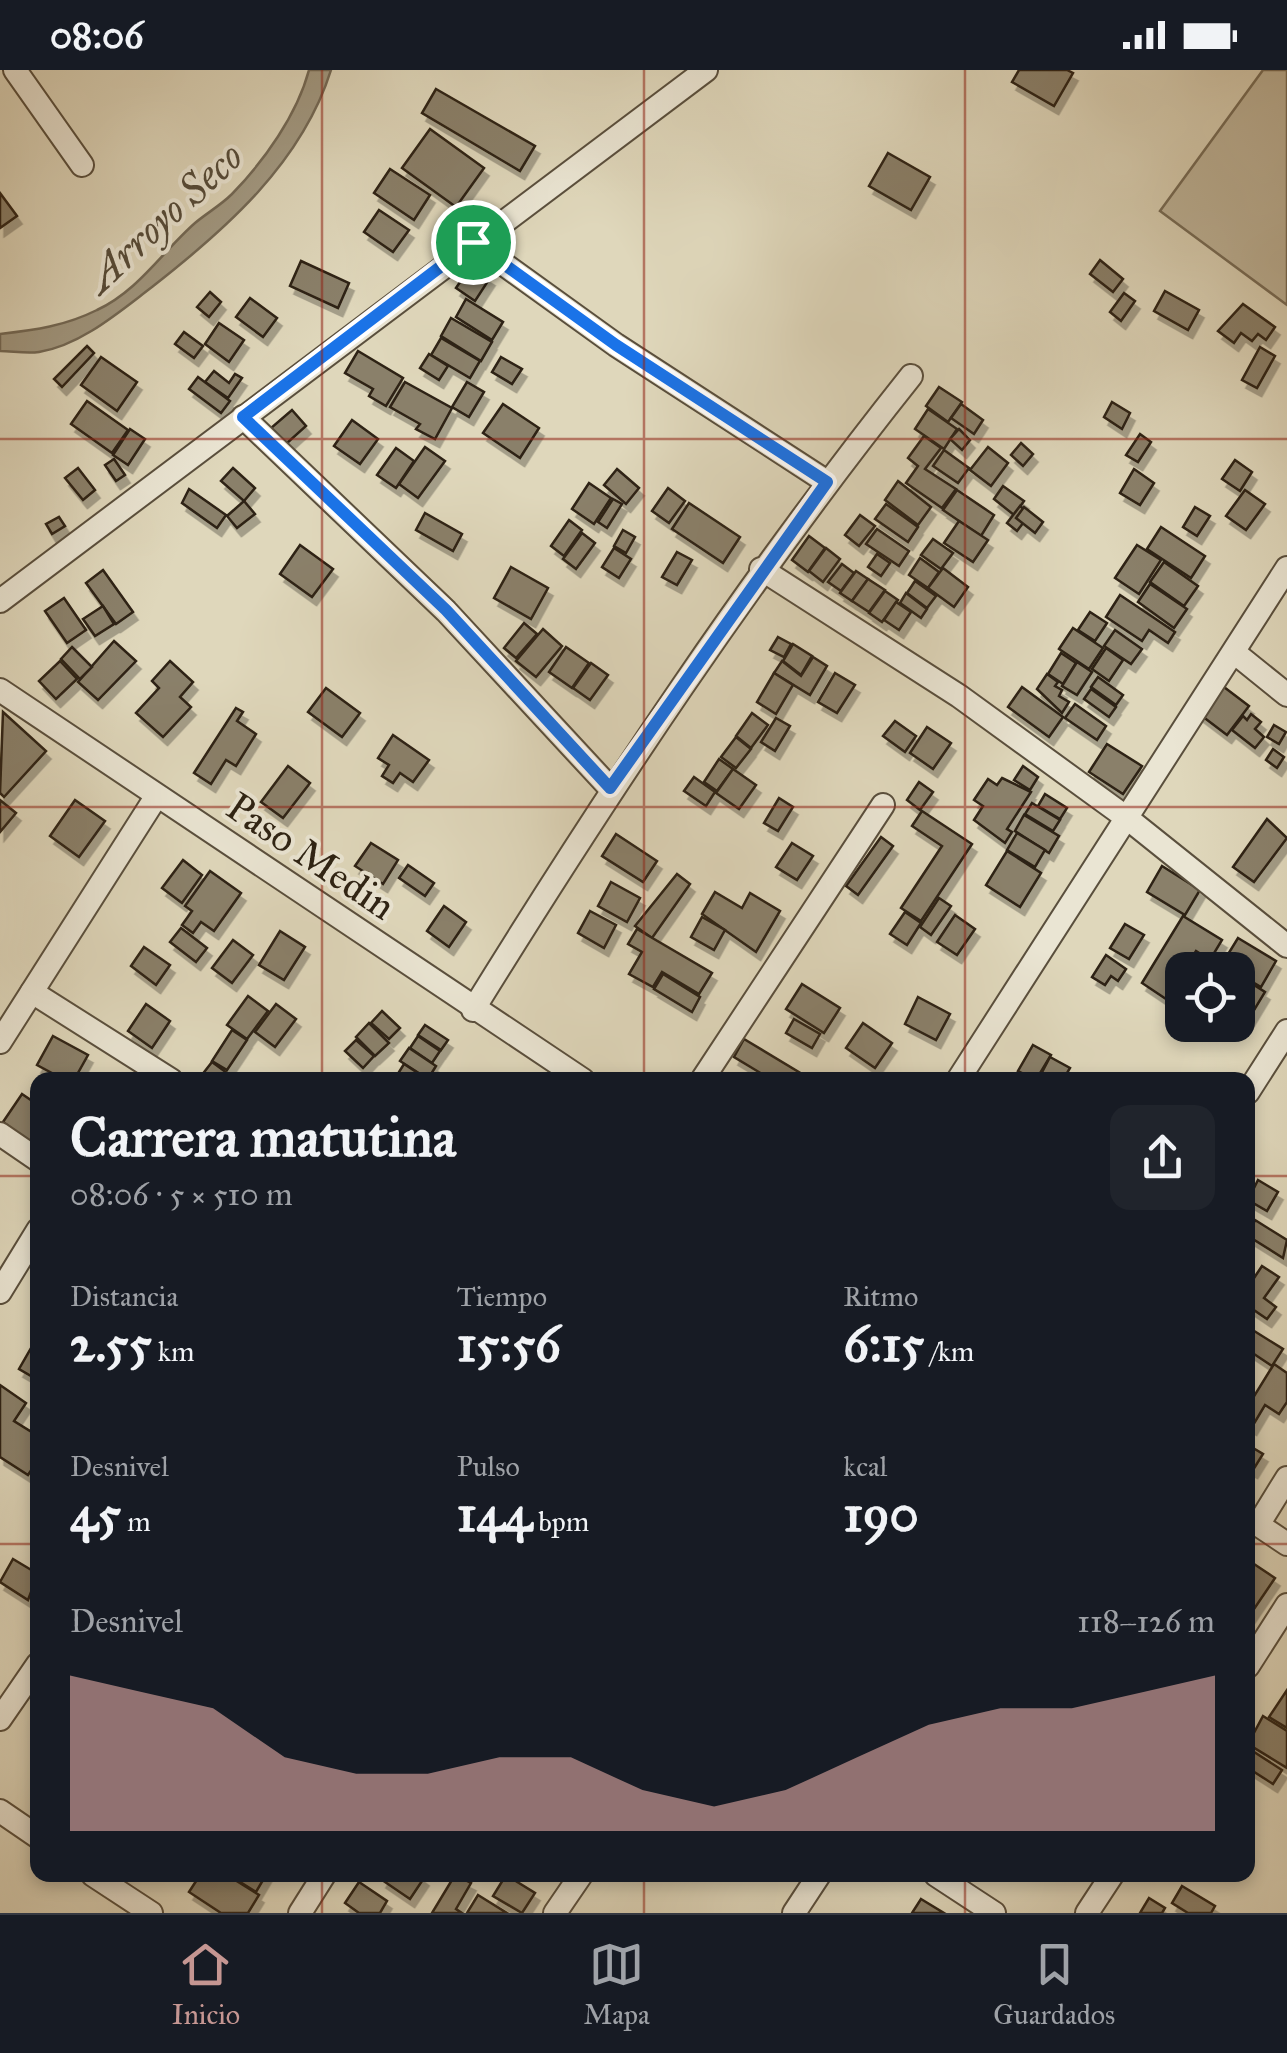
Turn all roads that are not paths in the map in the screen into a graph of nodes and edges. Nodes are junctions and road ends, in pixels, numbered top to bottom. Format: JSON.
{"nodes":[{"id":1,"x":15,"y":70,"type":"edge"},
{"id":2,"x":706,"y":70,"type":"edge"},
{"id":3,"x":82,"y":165,"type":"dead end"},
{"id":4,"x":473,"y":242,"type":"junction"},
{"id":5,"x":912,"y":376,"type":"dead end"},
{"id":6,"x":243,"y":417,"type":"junction"},
{"id":7,"x":827,"y":482,"type":"junction"},
{"id":8,"x":1287,"y":568,"type":"edge"},
{"id":9,"x":761,"y":569,"type":"junction"},
{"id":10,"x":0,"y":601,"type":"edge"},
{"id":11,"x":1234,"y":653,"type":"junction"},
{"id":12,"x":0,"y":690,"type":"edge"},
{"id":13,"x":1287,"y":695,"type":"edge"},
{"id":14,"x":610,"y":788,"type":"junction"},
{"id":15,"x":156,"y":796,"type":"junction"},
{"id":16,"x":883,"y":805,"type":"dead end"},
{"id":17,"x":1127,"y":818,"type":"junction"},
{"id":18,"x":1287,"y":946,"type":"edge"},
{"id":19,"x":32,"y":992,"type":"junction"},
{"id":20,"x":473,"y":1010,"type":"junction"},
{"id":21,"x":1287,"y":1031,"type":"edge"},
{"id":22,"x":0,"y":1042,"type":"edge"},
{"id":23,"x":158,"y":1072,"type":"edge"},
{"id":24,"x":570,"y":1072,"type":"edge"},
{"id":25,"x":707,"y":1072,"type":"edge"},
{"id":26,"x":963,"y":1072,"type":"edge"},
{"id":27,"x":1255,"y":1081,"type":"edge"},
{"id":28,"x":0,"y":1134,"type":"edge"},
{"id":29,"x":30,"y":1155,"type":"edge"},
{"id":30,"x":30,"y":1243,"type":"edge"},
{"id":31,"x":0,"y":1292,"type":"edge"},
{"id":32,"x":1287,"y":1478,"type":"edge"},
{"id":33,"x":1255,"y":1518,"type":"edge"},
{"id":34,"x":1255,"y":1522,"type":"edge"},
{"id":35,"x":1287,"y":1544,"type":"edge"},
{"id":36,"x":1287,"y":1605,"type":"edge"},
{"id":37,"x":1255,"y":1655,"type":"edge"},
{"id":38,"x":30,"y":1676,"type":"edge"},
{"id":39,"x":0,"y":1719,"type":"edge"},
{"id":40,"x":0,"y":1812,"type":"edge"},
{"id":41,"x":30,"y":1832,"type":"edge"},
{"id":42,"x":104,"y":1882,"type":"edge"},
{"id":43,"x":320,"y":1882,"type":"edge"},
{"id":44,"x":576,"y":1882,"type":"edge"},
{"id":45,"x":814,"y":1882,"type":"edge"},
{"id":46,"x":947,"y":1882,"type":"edge"},
{"id":47,"x":1107,"y":1882,"type":"edge"},
{"id":48,"x":150,"y":1913,"type":"edge"},
{"id":49,"x":300,"y":1913,"type":"edge"},
{"id":50,"x":556,"y":1913,"type":"edge"},
{"id":51,"x":794,"y":1913,"type":"edge"},
{"id":52,"x":994,"y":1913,"type":"edge"},
{"id":53,"x":1087,"y":1913,"type":"edge"}],
"edges":[{"from":1,"to":3,"type":"street"},
{"from":2,"to":4,"type":"street"},
{"from":4,"to":6,"type":"street"},
{"from":4,"to":7,"type":"street"},
{"from":5,"to":7,"type":"street"},
{"from":6,"to":10,"type":"street"},
{"from":6,"to":14,"type":"street"},
{"from":7,"to":9,"type":"street"},
{"from":8,"to":11,"type":"street"},
{"from":9,"to":14,"type":"street"},
{"from":9,"to":17,"type":"street"},
{"from":11,"to":13,"type":"street"},
{"from":11,"to":17,"type":"street"},
{"from":12,"to":15,"type":"street","name":"Paso Medin"},
{"from":14,"to":20,"type":"street"},
{"from":15,"to":19,"type":"street"},
{"from":15,"to":20,"type":"street","name":"Paso Medin"},
{"from":16,"to":25,"type":"street"},
{"from":17,"to":18,"type":"street"},
{"from":17,"to":26,"type":"street"},
{"from":19,"to":22,"type":"street"},
{"from":19,"to":23,"type":"street"},
{"from":20,"to":24,"type":"street","name":"Paso Medin"},
{"from":21,"to":27,"type":"street"},
{"from":28,"to":29,"type":"street"},
{"from":30,"to":31,"type":"street"},
{"from":32,"to":33,"type":"street"},
{"from":34,"to":35,"type":"street"},
{"from":36,"to":37,"type":"street"},
{"from":38,"to":39,"type":"street"},
{"from":40,"to":41,"type":"street"},
{"from":42,"to":48,"type":"street"},
{"from":43,"to":49,"type":"street"},
{"from":44,"to":50,"type":"street"},
{"from":45,"to":51,"type":"street"},
{"from":46,"to":52,"type":"street"},
{"from":47,"to":53,"type":"street"}]}
